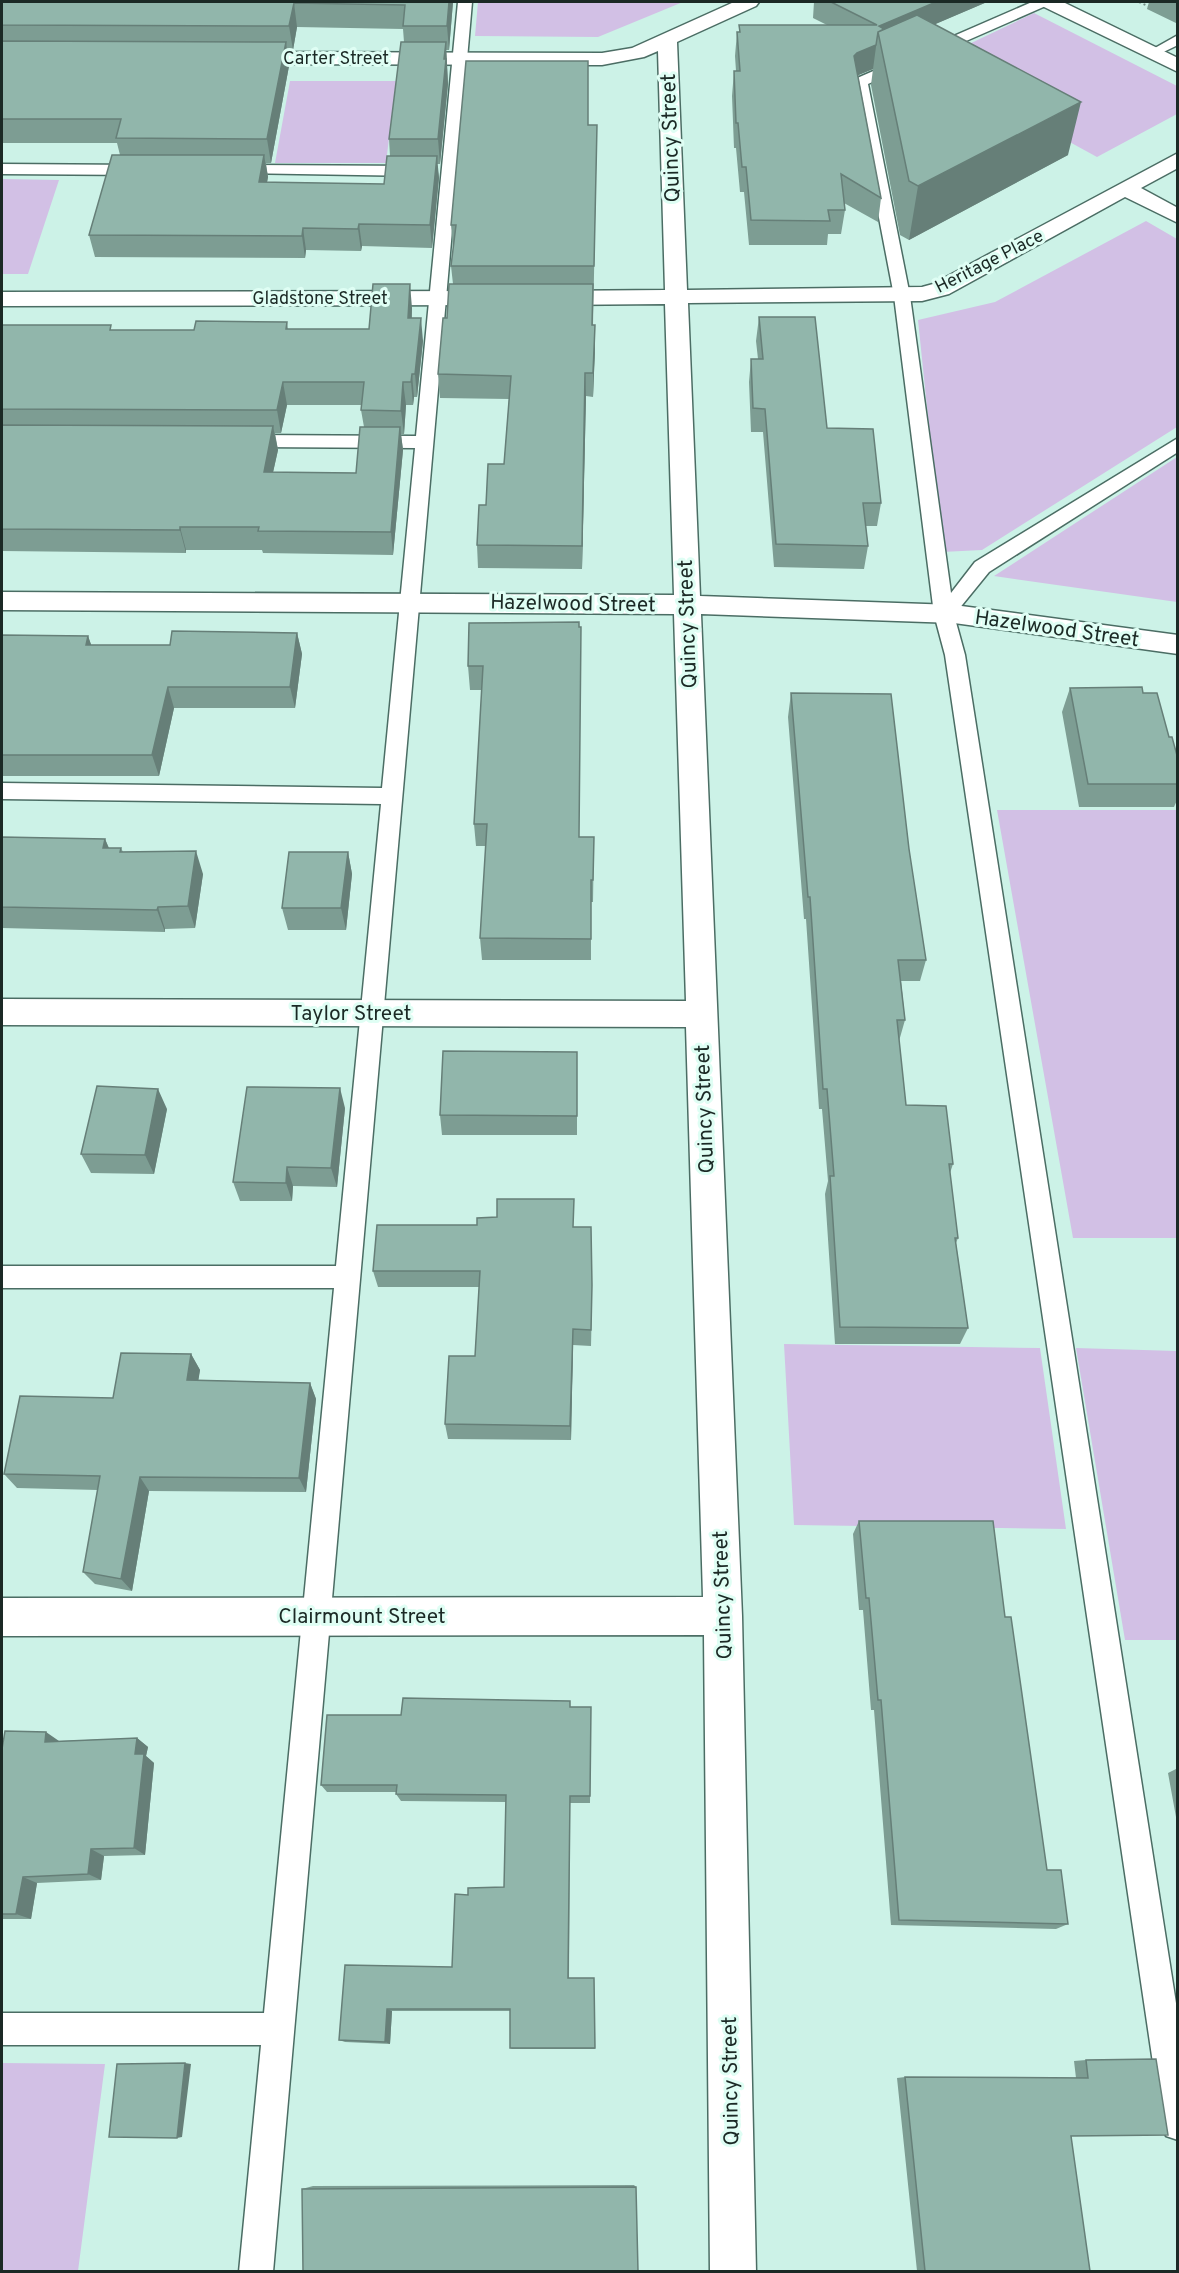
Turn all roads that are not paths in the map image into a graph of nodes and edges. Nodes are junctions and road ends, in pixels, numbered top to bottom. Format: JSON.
{"nodes":[{"id":1,"x":465,"y":2,"type":"edge"},
{"id":2,"x":749,"y":2,"type":"edge"},
{"id":3,"x":1043,"y":2,"type":"edge"},
{"id":4,"x":1049,"y":2,"type":"edge"},
{"id":5,"x":667,"y":38,"type":"junction"},
{"id":6,"x":1178,"y":39,"type":"edge"},
{"id":7,"x":1153,"y":53,"type":"junction"},
{"id":8,"x":225,"y":58,"type":"edge"},
{"id":9,"x":460,"y":58,"type":"junction"},
{"id":10,"x":1178,"y":66,"type":"edge"},
{"id":11,"x":1178,"y":159,"type":"edge"},
{"id":12,"x":2,"y":169,"type":"edge"},
{"id":13,"x":155,"y":170,"type":"edge"},
{"id":14,"x":225,"y":170,"type":"edge"},
{"id":15,"x":449,"y":171,"type":"junction"},
{"id":16,"x":1125,"y":188,"type":"junction"},
{"id":17,"x":1178,"y":217,"type":"edge"},
{"id":18,"x":902,"y":296,"type":"junction"},
{"id":19,"x":675,"y":297,"type":"junction"},
{"id":20,"x":438,"y":298,"type":"junction"},
{"id":21,"x":2,"y":299,"type":"edge"},
{"id":22,"x":224,"y":441,"type":"edge"},
{"id":23,"x":424,"y":442,"type":"junction"},
{"id":24,"x":1178,"y":444,"type":"edge"},
{"id":25,"x":2,"y":601,"type":"edge"},
{"id":26,"x":409,"y":602,"type":"junction"},
{"id":27,"x":687,"y":606,"type":"junction"},
{"id":28,"x":944,"y":614,"type":"junction"},
{"id":29,"x":1178,"y":645,"type":"edge"},
{"id":30,"x":2,"y":791,"type":"edge"},
{"id":31,"x":392,"y":796,"type":"junction"},
{"id":32,"x":2,"y":1012,"type":"edge"},
{"id":33,"x":371,"y":1013,"type":"junction"},
{"id":34,"x":700,"y":1014,"type":"junction"},
{"id":35,"x":2,"y":1277,"type":"edge"},
{"id":36,"x":346,"y":1277,"type":"junction"},
{"id":37,"x":315,"y":1616,"type":"junction"},
{"id":38,"x":723,"y":1616,"type":"junction"},
{"id":39,"x":2,"y":1617,"type":"edge"},
{"id":40,"x":2,"y":2029,"type":"edge"},
{"id":41,"x":278,"y":2029,"type":"junction"},
{"id":42,"x":1172,"y":2043,"type":"edge"},
{"id":43,"x":1178,"y":2124,"type":"edge"},
{"id":44,"x":256,"y":2271,"type":"edge"},
{"id":45,"x":733,"y":2271,"type":"edge"}],
"edges":[{"from":1,"to":9,"type":"lane"},
{"from":2,"to":5,"type":"street"},
{"from":3,"to":18,"type":"lane"},
{"from":4,"to":7,"type":"street"},
{"from":5,"to":9,"type":"street","name":"Carter Street"},
{"from":5,"to":19,"type":"street","name":"Quincy Street"},
{"from":6,"to":7,"type":"lane"},
{"from":7,"to":10,"type":"street"},
{"from":8,"to":9,"type":"street","name":"Carter Street"},
{"from":9,"to":15,"type":"lane"},
{"from":11,"to":16,"type":"street","name":"Heritage Place"},
{"from":12,"to":13,"type":"lane"},
{"from":14,"to":15,"type":"lane"},
{"from":15,"to":20,"type":"lane"},
{"from":16,"to":17,"type":"street"},
{"from":16,"to":18,"type":"street","name":"Heritage Place"},
{"from":18,"to":19,"type":"street","name":"Heritage Place"},
{"from":18,"to":28,"type":"lane"},
{"from":19,"to":20,"type":"street","name":"Gladstone Street"},
{"from":19,"to":27,"type":"street","name":"Quincy Street"},
{"from":20,"to":21,"type":"street","name":"Gladstone Street"},
{"from":20,"to":23,"type":"lane"},
{"from":22,"to":23,"type":"lane"},
{"from":23,"to":26,"type":"lane"},
{"from":24,"to":28,"type":"lane"},
{"from":25,"to":26,"type":"street","name":"Hazelwood Street"},
{"from":26,"to":27,"type":"street","name":"Hazelwood Street"},
{"from":26,"to":31,"type":"lane"},
{"from":27,"to":28,"type":"street","name":"Hazelwood Street"},
{"from":27,"to":34,"type":"street","name":"Quincy Street"},
{"from":28,"to":29,"type":"street","name":"Hazelwood Street"},
{"from":28,"to":42,"type":"lane"},
{"from":30,"to":31,"type":"lane"},
{"from":31,"to":33,"type":"lane"},
{"from":32,"to":33,"type":"street","name":"Taylor Street"},
{"from":33,"to":34,"type":"street","name":"Taylor Street"},
{"from":33,"to":36,"type":"lane"},
{"from":34,"to":38,"type":"street","name":"Quincy Street"},
{"from":35,"to":36,"type":"lane"},
{"from":36,"to":37,"type":"lane"},
{"from":37,"to":38,"type":"street","name":"Clairmount Street"},
{"from":37,"to":39,"type":"street","name":"Clairmount Street"},
{"from":37,"to":41,"type":"lane"},
{"from":38,"to":45,"type":"street","name":"Quincy Street"},
{"from":40,"to":41,"type":"lane"},
{"from":41,"to":44,"type":"lane"},
{"from":42,"to":43,"type":"lane"}]}
